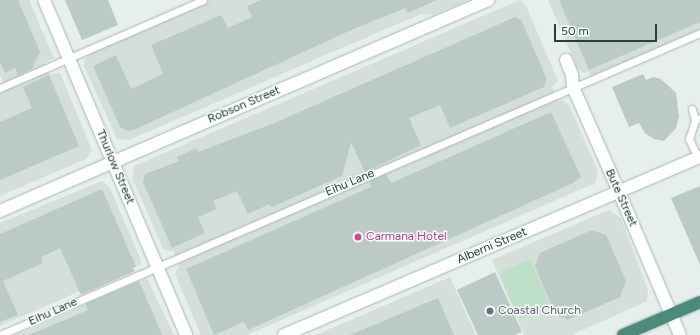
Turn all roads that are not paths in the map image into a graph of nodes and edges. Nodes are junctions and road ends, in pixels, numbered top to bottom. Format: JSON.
{"nodes":[{"id":1,"x":44,"y":0,"type":"edge"},
{"id":2,"x":203,"y":0,"type":"edge"},
{"id":3,"x":488,"y":0,"type":"edge"},
{"id":4,"x":700,"y":32,"type":"edge"},
{"id":5,"x":68,"y":58,"type":"junction"},
{"id":6,"x":566,"y":60,"type":"dead end"},
{"id":7,"x":573,"y":87,"type":"junction"},
{"id":8,"x":0,"y":88,"type":"edge"},
{"id":9,"x":692,"y":109,"type":"dead end"},
{"id":10,"x":697,"y":119,"type":"edge"},
{"id":11,"x":699,"y":158,"type":"edge"},
{"id":12,"x":113,"y":162,"type":"junction"},
{"id":13,"x":619,"y":192,"type":"junction"},
{"id":14,"x":0,"y":211,"type":"edge"},
{"id":15,"x":158,"y":267,"type":"junction"},
{"id":16,"x":700,"y":302,"type":"edge"},
{"id":17,"x":671,"y":314,"type":"junction"},
{"id":18,"x":0,"y":335,"type":"edge"},
{"id":19,"x":186,"y":335,"type":"edge"},
{"id":20,"x":284,"y":335,"type":"edge"},
{"id":21,"x":623,"y":335,"type":"edge"},
{"id":22,"x":680,"y":335,"type":"edge"}],
"edges":[{"from":1,"to":5,"type":"main road","name":"Thurlow Street"},
{"from":2,"to":5,"type":"lane"},
{"from":3,"to":12,"type":"main road","name":"Robson Street"},
{"from":4,"to":7,"type":"lane","name":"Eihu Lane"},
{"from":5,"to":8,"type":"lane"},
{"from":5,"to":12,"type":"main road","name":"Thurlow Street"},
{"from":6,"to":7,"type":"main road","name":"Bute Street"},
{"from":7,"to":13,"type":"main road","name":"Bute Street"},
{"from":7,"to":15,"type":"lane","name":"Eihu Lane"},
{"from":9,"to":10,"type":"lane"},
{"from":10,"to":11,"type":"lane"},
{"from":11,"to":13,"type":"main road","name":"Alberni Street"},
{"from":12,"to":14,"type":"main road","name":"Robson Street"},
{"from":12,"to":15,"type":"main road","name":"Thurlow Street"},
{"from":13,"to":17,"type":"main road","name":"Bute Street"},
{"from":13,"to":20,"type":"main road","name":"Alberni Street"},
{"from":15,"to":18,"type":"lane","name":"Eihu Lane"},
{"from":15,"to":19,"type":"main road","name":"Thurlow Street"},
{"from":16,"to":17,"type":"highway"},
{"from":17,"to":21,"type":"highway"},
{"from":17,"to":22,"type":"main road","name":"Bute Street"}]}
